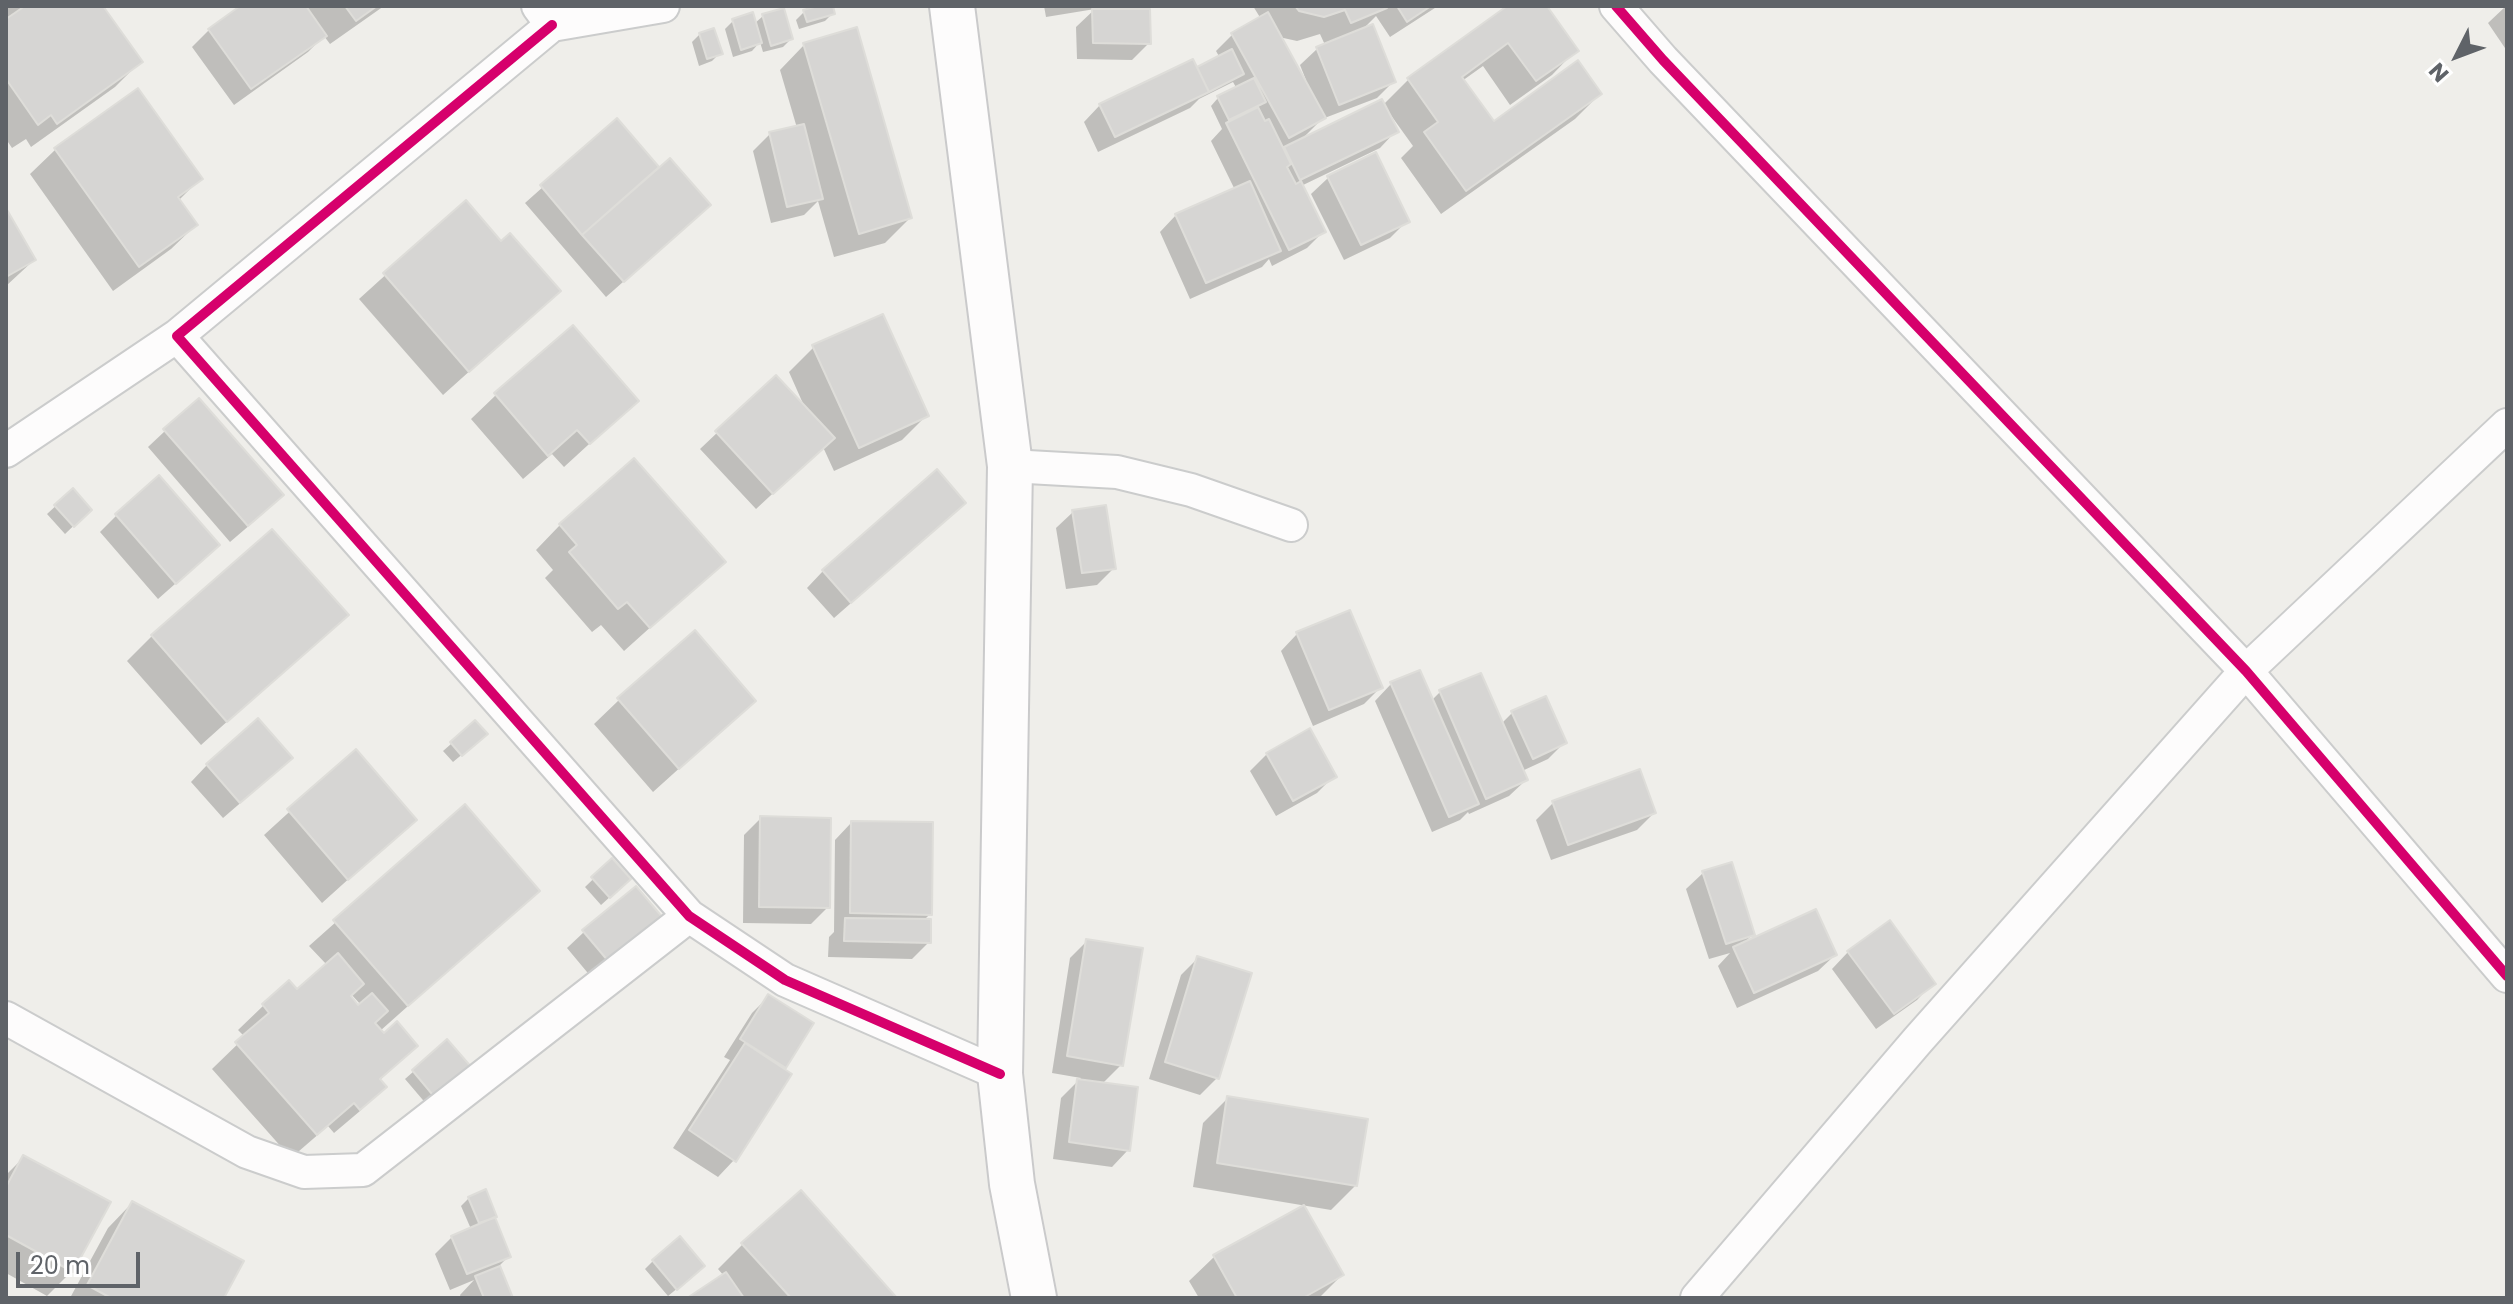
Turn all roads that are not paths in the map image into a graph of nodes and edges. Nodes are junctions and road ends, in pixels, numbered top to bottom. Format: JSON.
{"nodes":[{"id":1,"x":663,"y":6,"type":"edge"},
{"id":2,"x":952,"y":6,"type":"edge"},
{"id":3,"x":1616,"y":6,"type":"edge"},
{"id":4,"x":545,"y":16,"type":"edge"},
{"id":5,"x":177,"y":336,"type":"junction"},
{"id":6,"x":2507,"y":425,"type":"edge"},
{"id":7,"x":6,"y":451,"type":"edge"},
{"id":8,"x":1010,"y":466,"type":"junction"},
{"id":9,"x":1291,"y":525,"type":"dead end"},
{"id":10,"x":2246,"y":671,"type":"junction"},
{"id":11,"x":689,"y":916,"type":"junction"},
{"id":12,"x":2507,"y":976,"type":"edge"},
{"id":13,"x":6,"y":1018,"type":"edge"},
{"id":14,"x":1000,"y":1074,"type":"junction"},
{"id":15,"x":1034,"y":1298,"type":"edge"},
{"id":16,"x":1697,"y":1298,"type":"edge"}],
"edges":[{"from":1,"to":4,"type":"street"},
{"from":2,"to":8,"type":"street"},
{"from":3,"to":10,"type":"street"},
{"from":4,"to":5,"type":"street"},
{"from":5,"to":7,"type":"street"},
{"from":5,"to":11,"type":"street"},
{"from":6,"to":10,"type":"street"},
{"from":8,"to":9,"type":"street"},
{"from":8,"to":14,"type":"street"},
{"from":10,"to":12,"type":"street"},
{"from":10,"to":16,"type":"street"},
{"from":11,"to":13,"type":"street"},
{"from":11,"to":14,"type":"street"},
{"from":14,"to":15,"type":"street"}]}
